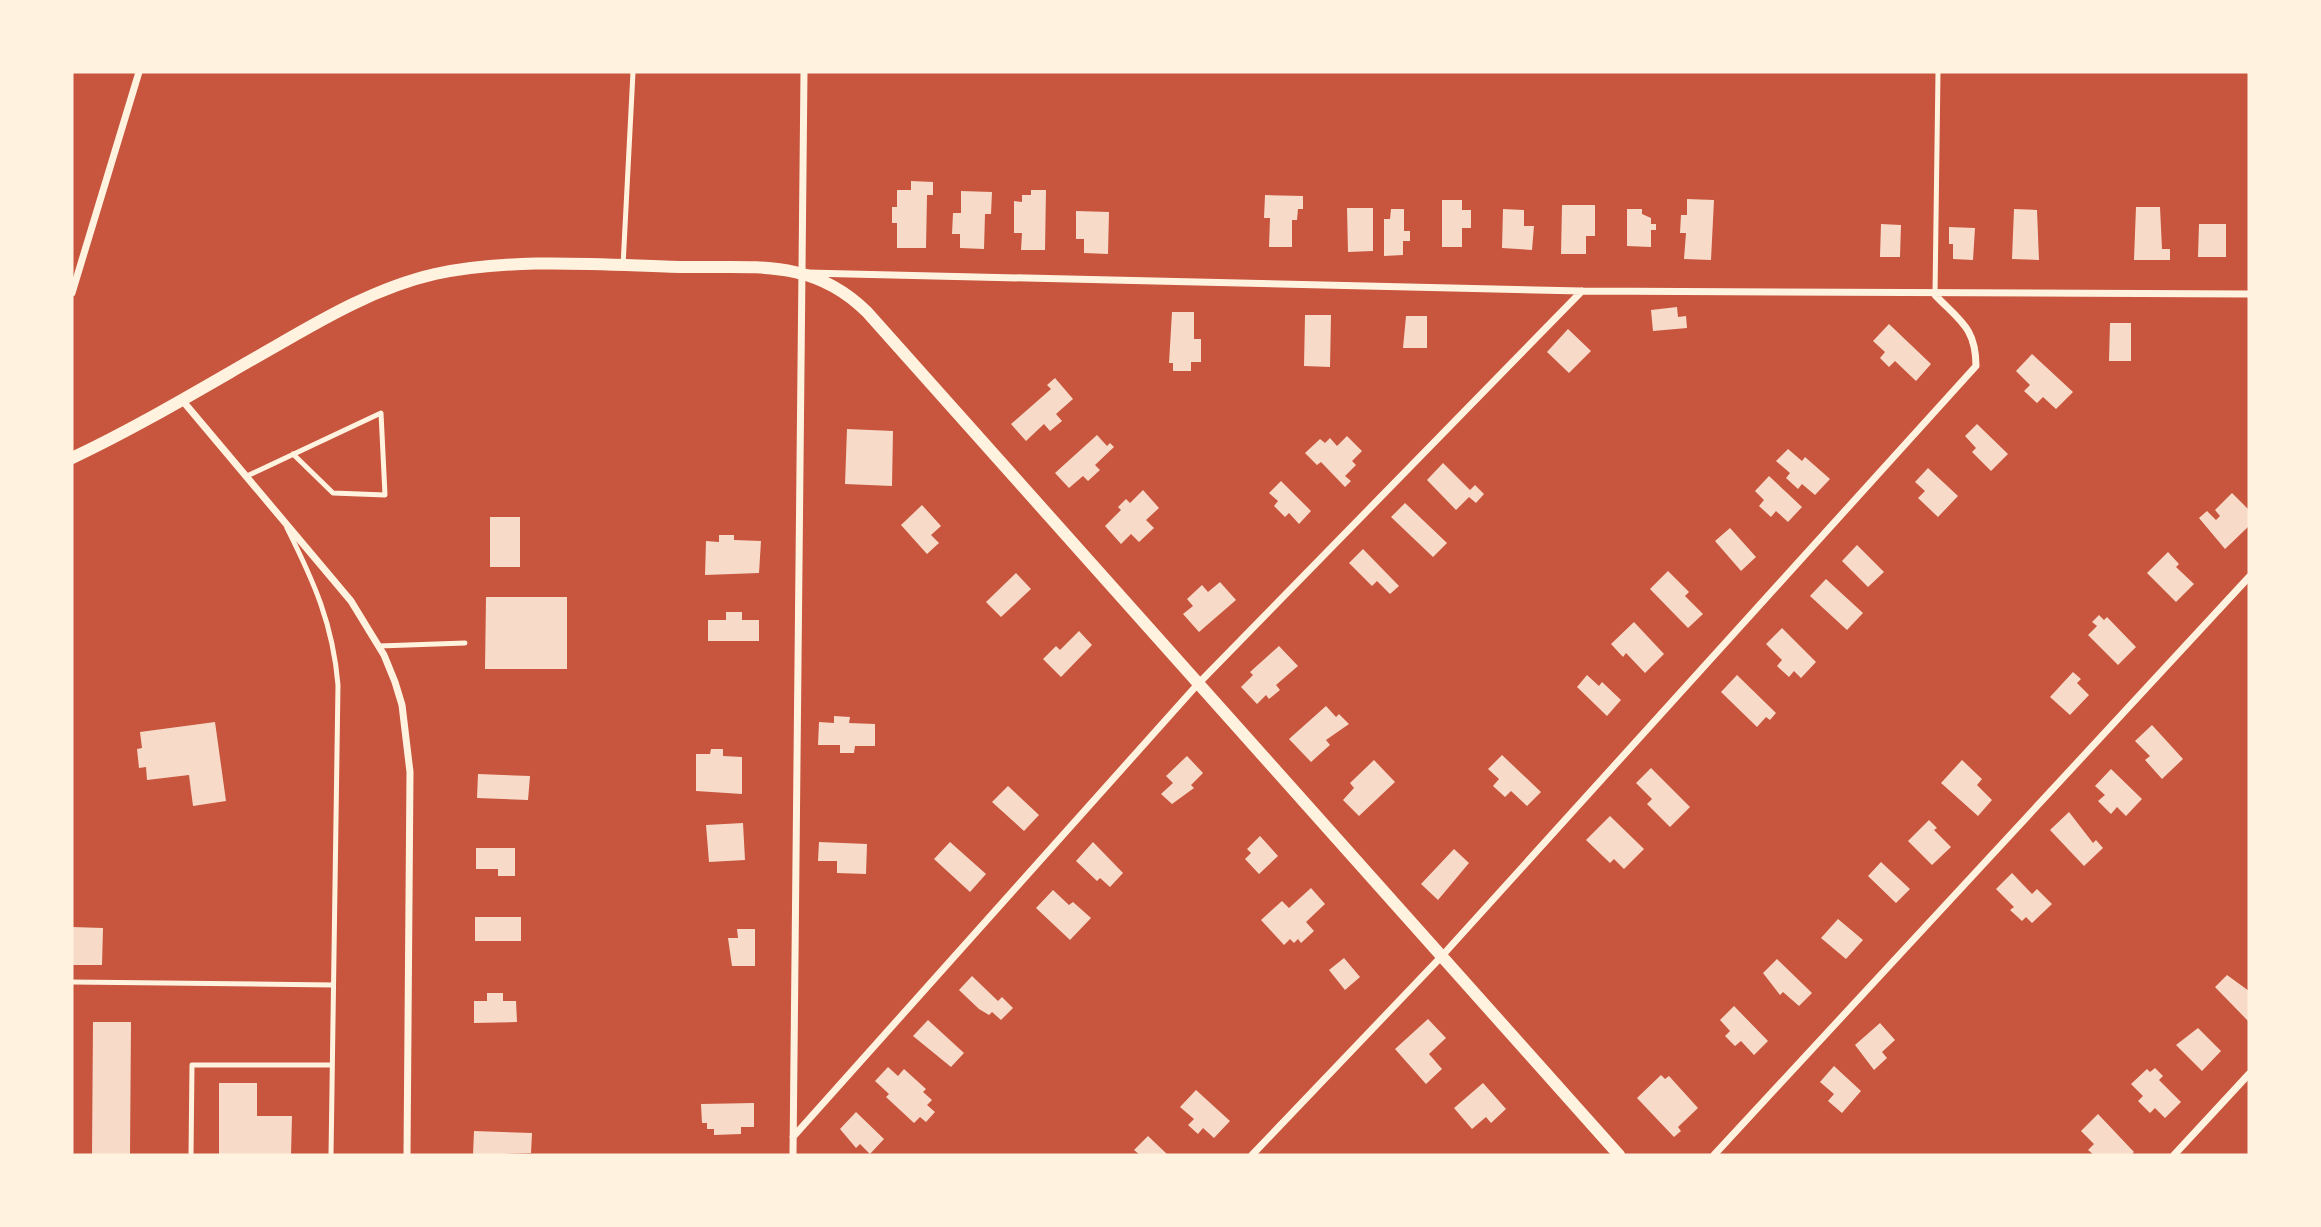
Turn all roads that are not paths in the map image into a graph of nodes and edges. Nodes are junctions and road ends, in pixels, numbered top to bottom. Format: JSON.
{"nodes":[{"id":1,"x":139,"y":72,"type":"edge"},
{"id":2,"x":633,"y":72,"type":"edge"},
{"id":3,"x":804,"y":72,"type":"edge"},
{"id":4,"x":1938,"y":72,"type":"edge"},
{"id":5,"x":623,"y":266,"type":"junction"},
{"id":6,"x":802,"y":272,"type":"junction"},
{"id":7,"x":1582,"y":291,"type":"junction"},
{"id":8,"x":72,"y":293,"type":"edge"},
{"id":9,"x":2249,"y":294,"type":"edge"},
{"id":10,"x":1935,"y":295,"type":"junction"},
{"id":11,"x":181,"y":400,"type":"junction"},
{"id":12,"x":293,"y":454,"type":"junction"},
{"id":13,"x":72,"y":458,"type":"edge"},
{"id":14,"x":247,"y":476,"type":"junction"},
{"id":15,"x":281,"y":516,"type":"junction"},
{"id":16,"x":2249,"y":577,"type":"edge"},
{"id":17,"x":465,"y":643,"type":"dead end"},
{"id":18,"x":379,"y":646,"type":"junction"},
{"id":19,"x":1196,"y":685,"type":"junction"},
{"id":20,"x":1441,"y":957,"type":"junction"},
{"id":21,"x":72,"y":982,"type":"edge"},
{"id":22,"x":333,"y":985,"type":"junction"},
{"id":23,"x":332,"y":1065,"type":"junction"},
{"id":24,"x":2249,"y":1074,"type":"edge"},
{"id":25,"x":793,"y":1137,"type":"junction"},
{"id":26,"x":191,"y":1155,"type":"edge"},
{"id":27,"x":331,"y":1155,"type":"edge"},
{"id":28,"x":407,"y":1155,"type":"edge"},
{"id":29,"x":793,"y":1155,"type":"edge"},
{"id":30,"x":1252,"y":1155,"type":"edge"},
{"id":31,"x":1619,"y":1155,"type":"edge"},
{"id":32,"x":1714,"y":1155,"type":"edge"},
{"id":33,"x":2174,"y":1155,"type":"edge"}],
"edges":[{"from":1,"to":8,"type":"street"},
{"from":2,"to":5,"type":"lane"},
{"from":3,"to":6,"type":"street"},
{"from":4,"to":10,"type":"lane"},
{"from":5,"to":6,"type":"street"},
{"from":5,"to":11,"type":"street"},
{"from":6,"to":7,"type":"street"},
{"from":6,"to":19,"type":"street"},
{"from":6,"to":25,"type":"street"},
{"from":7,"to":10,"type":"street"},
{"from":7,"to":19,"type":"street"},
{"from":9,"to":10,"type":"street"},
{"from":10,"to":20,"type":"street"},
{"from":11,"to":13,"type":"street"},
{"from":11,"to":14,"type":"street"},
{"from":12,"to":12,"type":"lane"},
{"from":12,"to":14,"type":"lane"},
{"from":14,"to":15,"type":"street"},
{"from":15,"to":18,"type":"street"},
{"from":15,"to":22,"type":"lane"},
{"from":16,"to":32,"type":"street"},
{"from":17,"to":18,"type":"lane"},
{"from":18,"to":28,"type":"street"},
{"from":19,"to":20,"type":"street"},
{"from":19,"to":25,"type":"street"},
{"from":20,"to":30,"type":"street"},
{"from":20,"to":31,"type":"street"},
{"from":21,"to":22,"type":"lane"},
{"from":22,"to":23,"type":"lane"},
{"from":23,"to":26,"type":"lane"},
{"from":23,"to":27,"type":"lane"},
{"from":24,"to":33,"type":"street"},
{"from":25,"to":29,"type":"street"}]}
